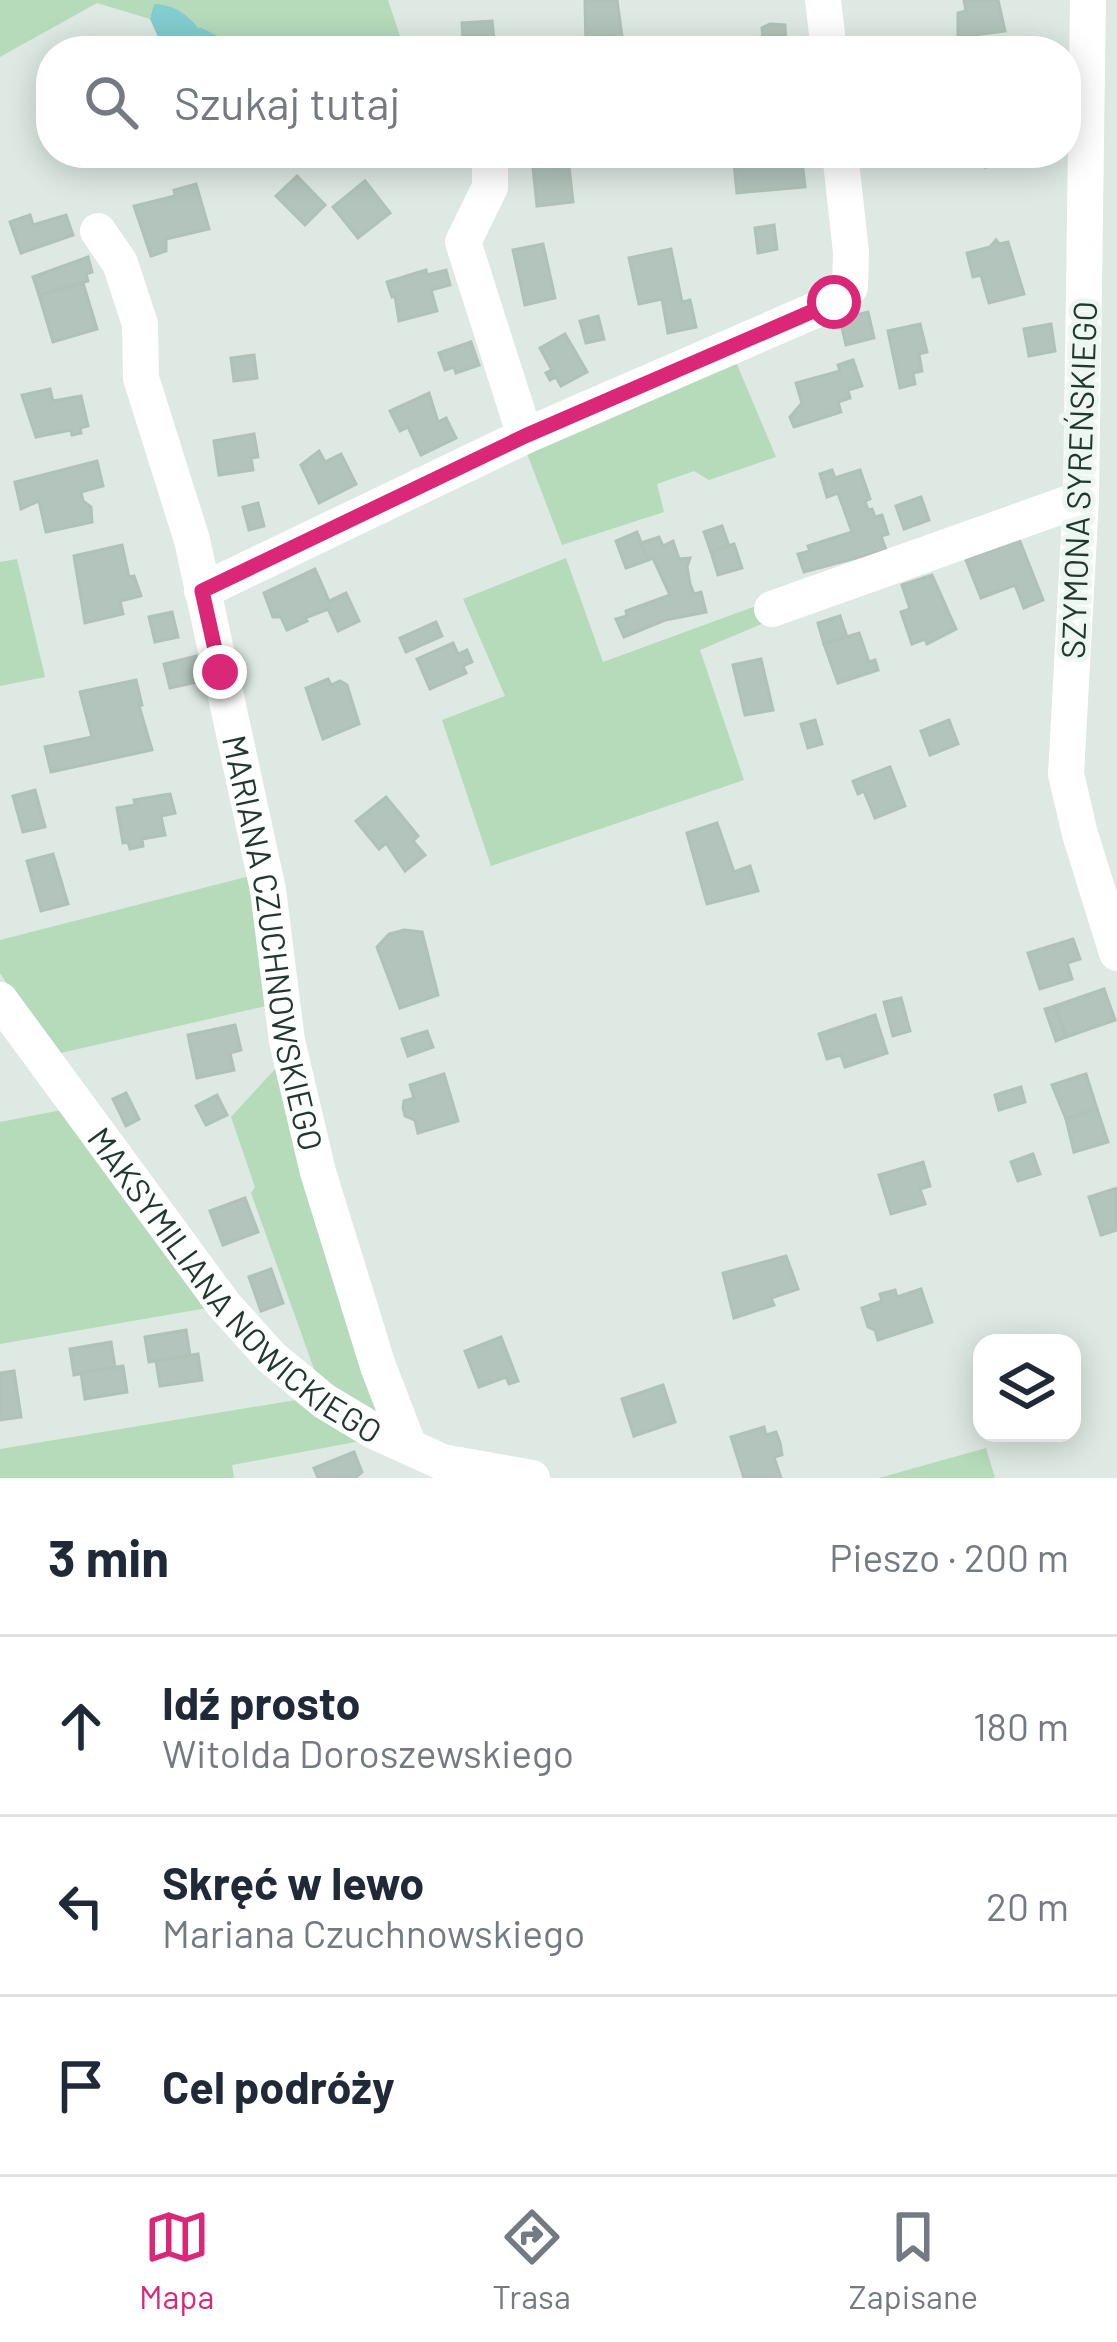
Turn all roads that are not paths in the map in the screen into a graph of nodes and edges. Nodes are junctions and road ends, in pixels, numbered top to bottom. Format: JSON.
{"nodes":[{"id":1,"x":824,"y":0,"type":"edge"},
{"id":2,"x":1088,"y":0,"type":"edge"},
{"id":3,"x":828,"y":36,"type":"edge"},
{"id":4,"x":490,"y":168,"type":"edge"},
{"id":5,"x":842,"y":168,"type":"edge"},
{"id":6,"x":98,"y":231,"type":"dead end"},
{"id":7,"x":525,"y":436,"type":"junction"},
{"id":8,"x":1081,"y":500,"type":"junction"},
{"id":9,"x":202,"y":591,"type":"junction"},
{"id":10,"x":772,"y":609,"type":"dead end"},
{"id":11,"x":1117,"y":953,"type":"edge"},
{"id":12,"x":0,"y":1000,"type":"edge"},
{"id":13,"x":408,"y":1444,"type":"junction"},
{"id":14,"x":532,"y":1478,"type":"edge"}],
"edges":[{"from":1,"to":3,"type":"street"},
{"from":2,"to":8,"type":"street","name":"SZYMONA SYREŃSKIEGO"},
{"from":4,"to":7,"type":"street"},
{"from":5,"to":7,"type":"street"},
{"from":6,"to":9,"type":"street","name":"MARIANA CZUCHNOWSKIEGO"},
{"from":7,"to":9,"type":"street"},
{"from":8,"to":10,"type":"street"},
{"from":8,"to":11,"type":"street","name":"SZYMONA SYREŃSKIEGO"},
{"from":9,"to":13,"type":"street","name":"MARIANA CZUCHNOWSKIEGO"},
{"from":12,"to":13,"type":"street","name":"MAKSYMILIANA NOWICKIEGO"},
{"from":13,"to":14,"type":"street","name":"MAKSYMILIANA NOWICKIEGO"}]}
